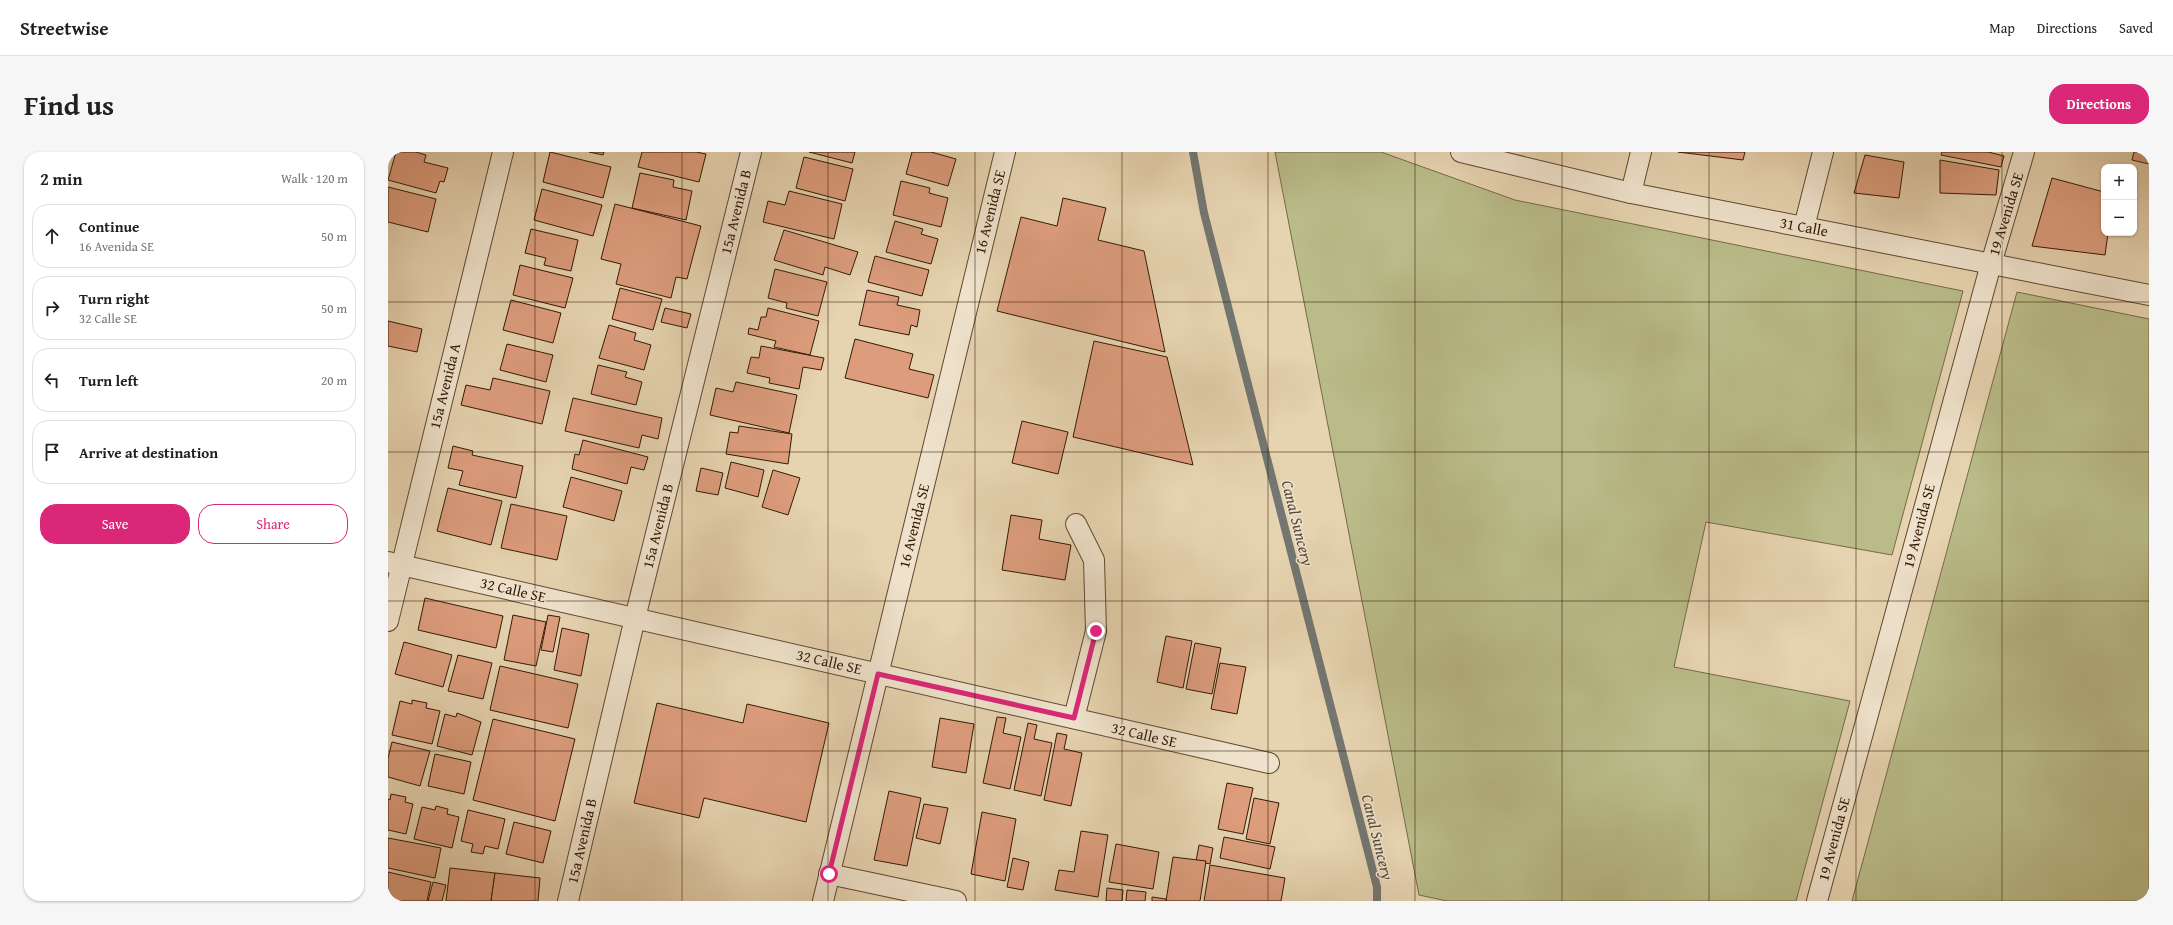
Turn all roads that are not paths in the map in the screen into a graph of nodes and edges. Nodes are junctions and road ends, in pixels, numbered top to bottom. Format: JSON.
{"nodes":[{"id":1,"x":503,"y":152,"type":"edge"},
{"id":2,"x":751,"y":152,"type":"edge"},
{"id":3,"x":1005,"y":152,"type":"edge"},
{"id":4,"x":1461,"y":152,"type":"edge"},
{"id":5,"x":1641,"y":152,"type":"edge"},
{"id":6,"x":1824,"y":152,"type":"edge"},
{"id":7,"x":2024,"y":152,"type":"edge"},
{"id":8,"x":1631,"y":193,"type":"junction"},
{"id":9,"x":1804,"y":227,"type":"junction"},
{"id":10,"x":1991,"y":264,"type":"junction"},
{"id":11,"x":2149,"y":295,"type":"edge"},
{"id":12,"x":1076,"y":524,"type":"dead end"},
{"id":13,"x":395,"y":563,"type":"edge"},
{"id":14,"x":635,"y":618,"type":"junction"},
{"id":15,"x":388,"y":621,"type":"edge"},
{"id":16,"x":878,"y":674,"type":"junction"},
{"id":17,"x":1074,"y":718,"type":"junction"},
{"id":18,"x":1269,"y":763,"type":"dead end"},
{"id":19,"x":829,"y":874,"type":"junction"},
{"id":20,"x":568,"y":901,"type":"edge"},
{"id":21,"x":823,"y":901,"type":"edge"},
{"id":22,"x":956,"y":901,"type":"edge"},
{"id":23,"x":1817,"y":901,"type":"edge"}],
"edges":[{"from":1,"to":13,"type":"street","name":"15a Avenida A"},
{"from":2,"to":14,"type":"street","name":"15a Avenida B"},
{"from":3,"to":16,"type":"street","name":"16 Avenida SE"},
{"from":4,"to":8,"type":"street","name":"31 Calle"},
{"from":5,"to":8,"type":"street"},
{"from":6,"to":9,"type":"street"},
{"from":7,"to":10,"type":"street","name":"19 Avenida SE"},
{"from":8,"to":9,"type":"street","name":"31 Calle"},
{"from":9,"to":10,"type":"street","name":"31 Calle"},
{"from":10,"to":11,"type":"street","name":"31 Calle"},
{"from":10,"to":23,"type":"street","name":"19 Avenida SE"},
{"from":12,"to":17,"type":"street"},
{"from":13,"to":14,"type":"street","name":"32 Calle SE"},
{"from":13,"to":15,"type":"street","name":"15a Avenida A"},
{"from":14,"to":16,"type":"street","name":"32 Calle SE"},
{"from":14,"to":20,"type":"street","name":"15a Avenida B"},
{"from":16,"to":17,"type":"street","name":"32 Calle SE"},
{"from":16,"to":19,"type":"street","name":"16 Avenida SE"},
{"from":17,"to":18,"type":"street","name":"32 Calle SE"},
{"from":19,"to":21,"type":"street","name":"16 Avenida SE"},
{"from":19,"to":22,"type":"street"}]}
